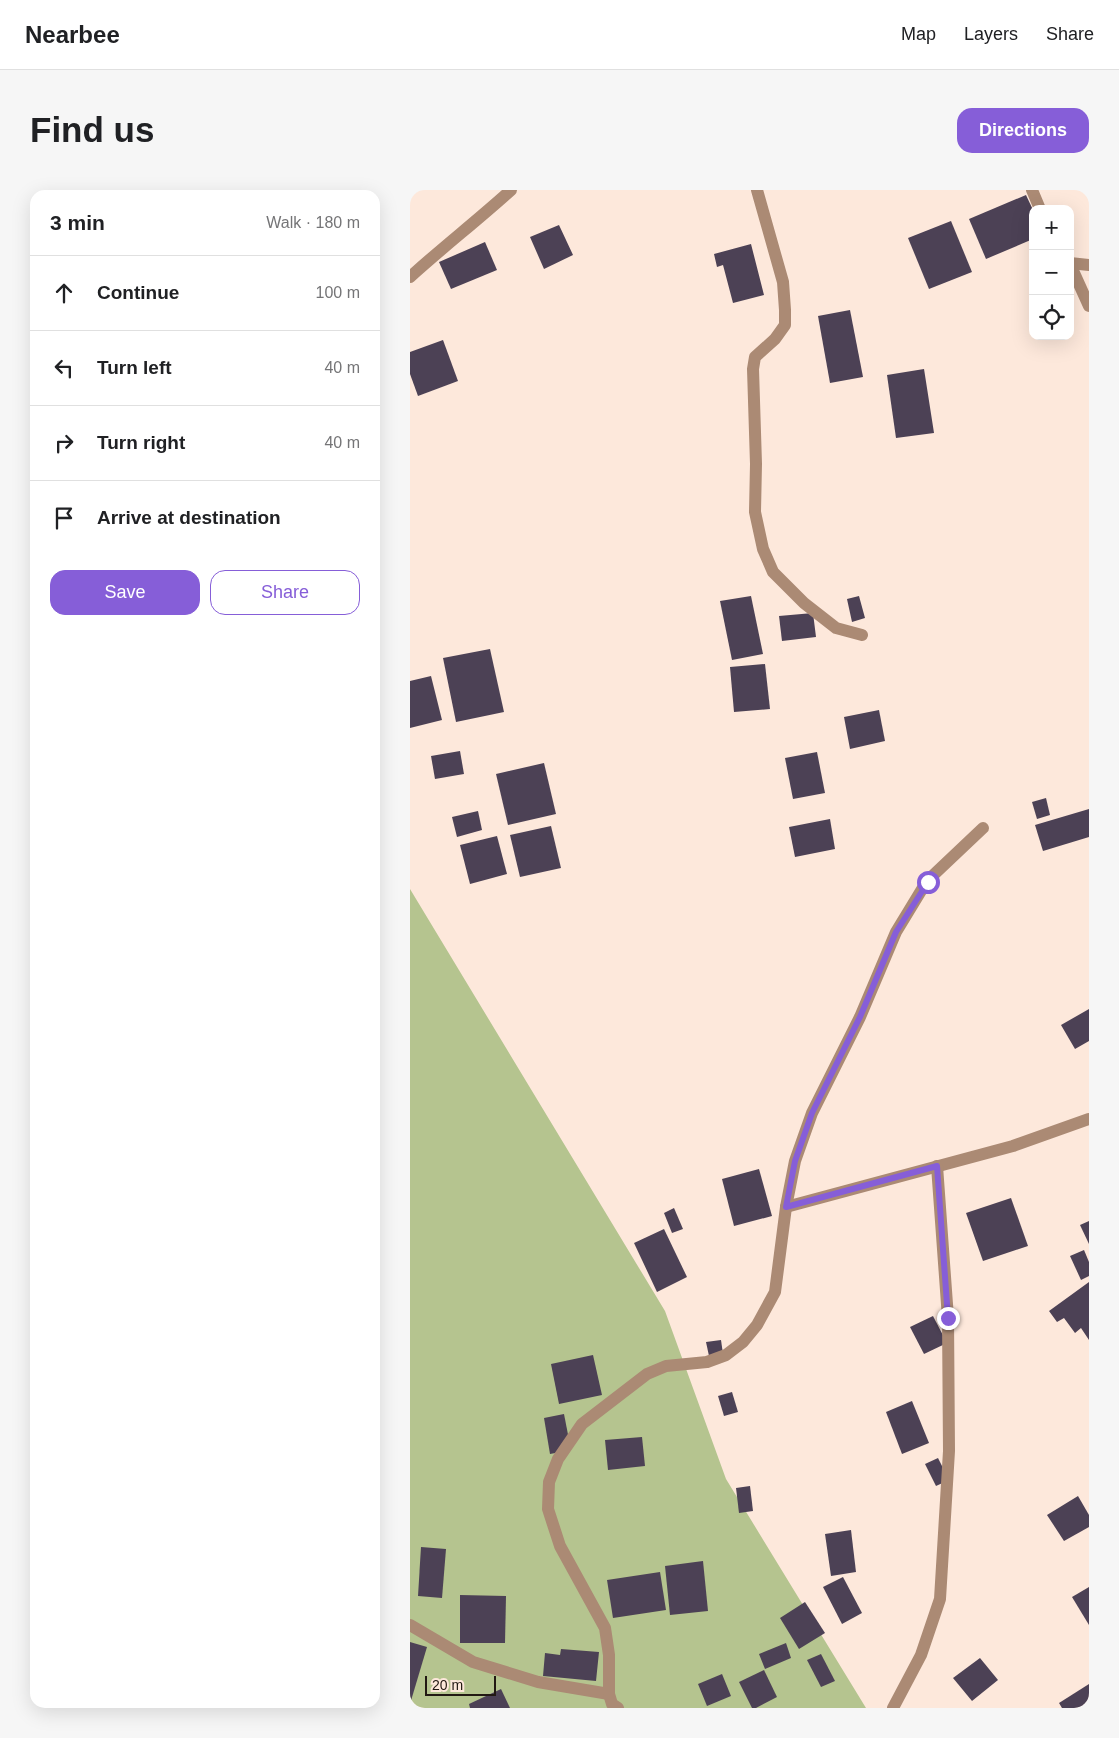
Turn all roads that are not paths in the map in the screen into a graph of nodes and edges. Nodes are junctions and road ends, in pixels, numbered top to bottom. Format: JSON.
{"nodes":[{"id":1,"x":511,"y":190,"type":"edge"},
{"id":2,"x":757,"y":190,"type":"edge"},
{"id":3,"x":1032,"y":190,"type":"edge"},
{"id":4,"x":1038,"y":205,"type":"edge"},
{"id":5,"x":1074,"y":264,"type":"edge"},
{"id":6,"x":1089,"y":265,"type":"edge"},
{"id":7,"x":1074,"y":273,"type":"edge"},
{"id":8,"x":410,"y":277,"type":"edge"},
{"id":9,"x":1089,"y":306,"type":"edge"},
{"id":10,"x":862,"y":636,"type":"dead end"},
{"id":11,"x":983,"y":828,"type":"dead end"},
{"id":12,"x":1089,"y":1119,"type":"edge"},
{"id":13,"x":937,"y":1166,"type":"junction"},
{"id":14,"x":786,"y":1207,"type":"junction"},
{"id":15,"x":410,"y":1625,"type":"edge"},
{"id":16,"x":609,"y":1694,"type":"junction"},
{"id":17,"x":618,"y":1708,"type":"edge"},
{"id":18,"x":893,"y":1708,"type":"edge"}],
"edges":[{"from":1,"to":8,"type":"street"},
{"from":2,"to":10,"type":"street"},
{"from":3,"to":4,"type":"street"},
{"from":5,"to":6,"type":"street"},
{"from":7,"to":9,"type":"street"},
{"from":11,"to":14,"type":"street"},
{"from":12,"to":13,"type":"street"},
{"from":13,"to":14,"type":"street"},
{"from":13,"to":18,"type":"street"},
{"from":14,"to":16,"type":"street"},
{"from":15,"to":16,"type":"street"},
{"from":16,"to":17,"type":"street"}]}
